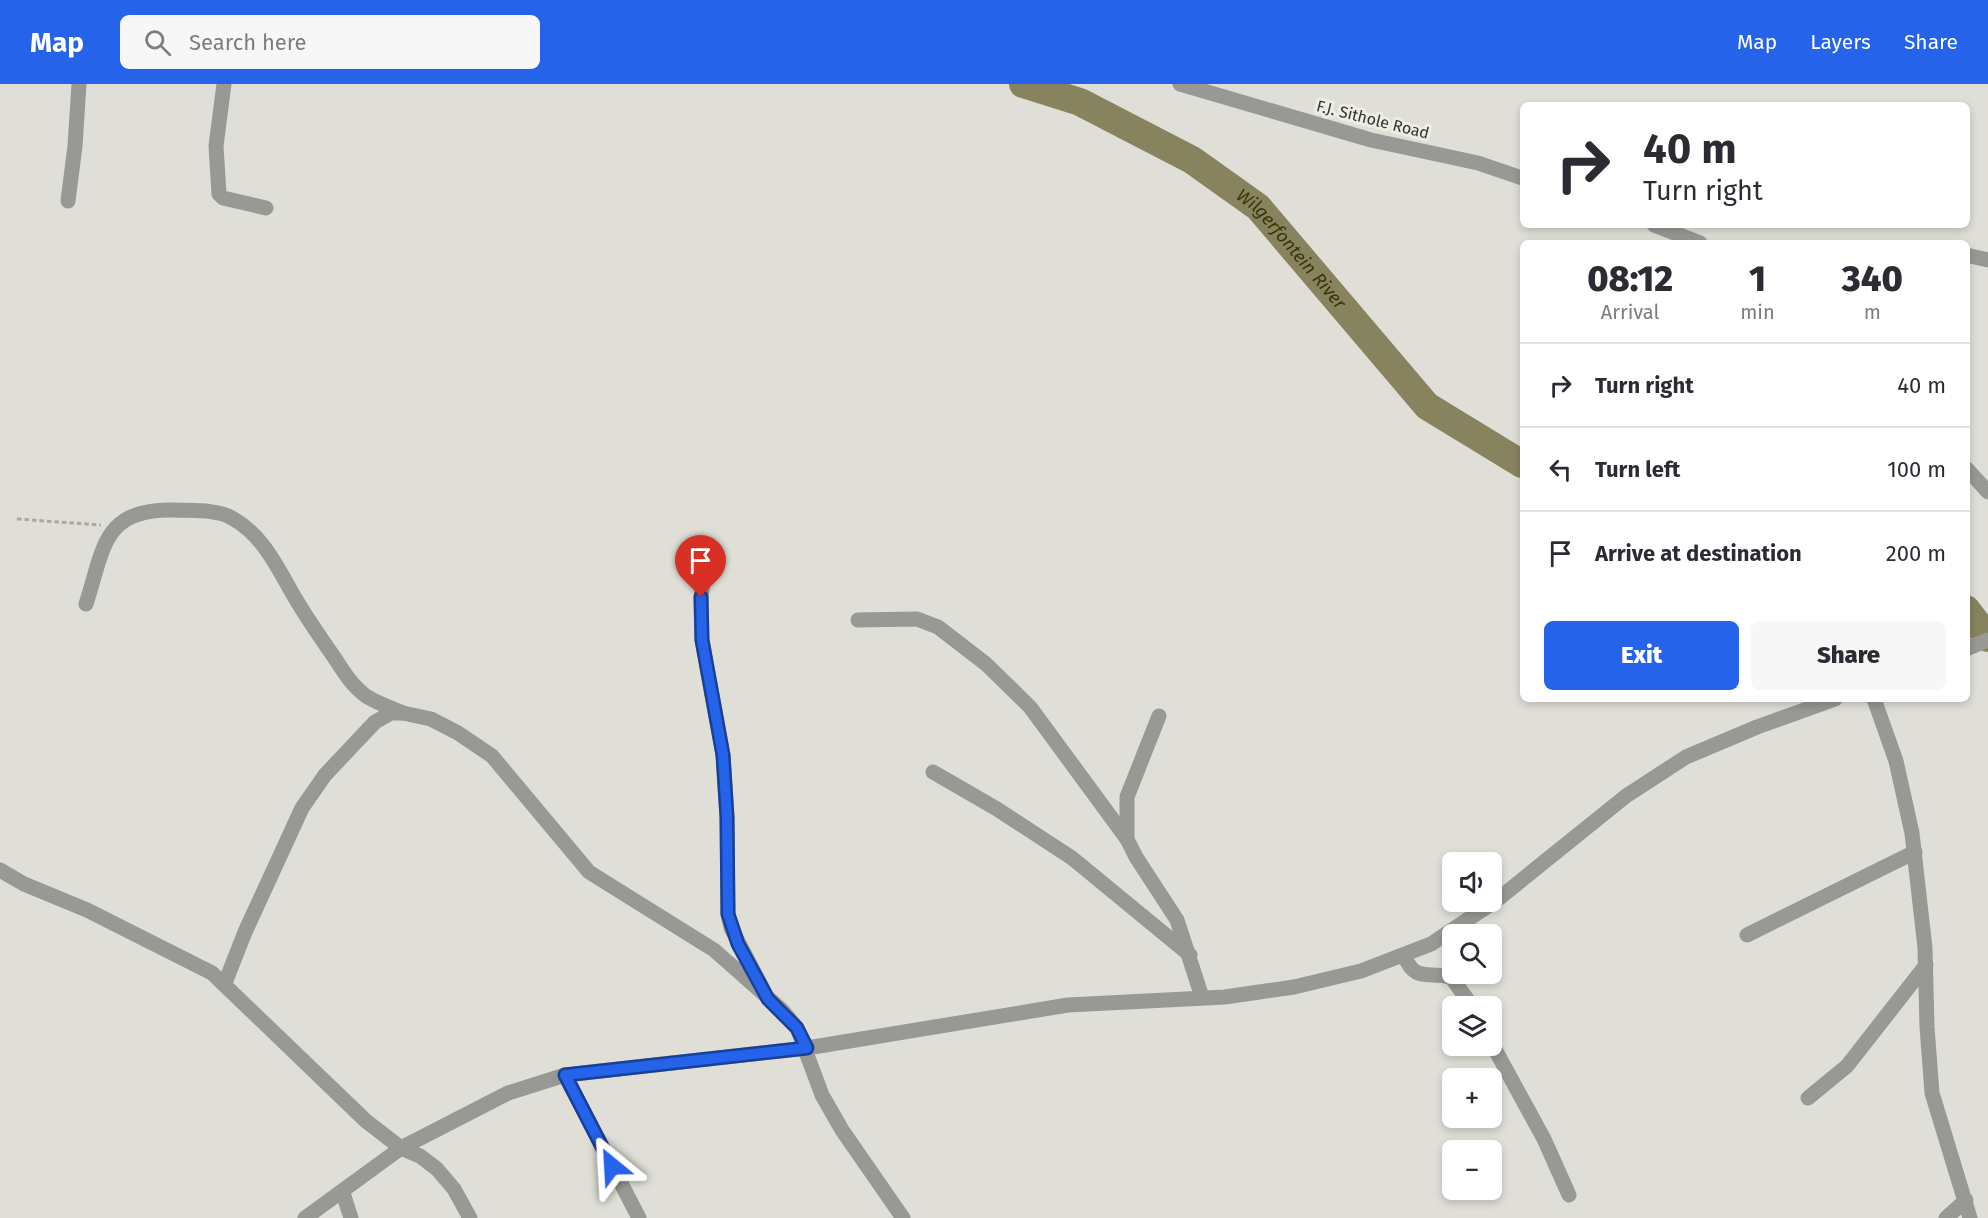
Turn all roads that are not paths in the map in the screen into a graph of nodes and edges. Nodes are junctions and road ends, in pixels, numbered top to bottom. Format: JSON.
{"nodes":[{"id":1,"x":79,"y":84,"type":"edge"},
{"id":2,"x":224,"y":84,"type":"edge"},
{"id":3,"x":1180,"y":84,"type":"edge"},
{"id":4,"x":1520,"y":177,"type":"edge"},
{"id":5,"x":68,"y":201,"type":"dead end"},
{"id":6,"x":266,"y":208,"type":"dead end"},
{"id":7,"x":1662,"y":228,"type":"edge"},
{"id":8,"x":1692,"y":240,"type":"edge"},
{"id":9,"x":1970,"y":256,"type":"edge"},
{"id":10,"x":1988,"y":261,"type":"edge"},
{"id":11,"x":1970,"y":472,"type":"edge"},
{"id":12,"x":1988,"y":492,"type":"edge"},
{"id":13,"x":706,"y":560,"type":"dead end"},
{"id":14,"x":86,"y":604,"type":"dead end"},
{"id":15,"x":858,"y":620,"type":"dead end"},
{"id":16,"x":1988,"y":640,"type":"edge"},
{"id":17,"x":1970,"y":648,"type":"edge"},
{"id":18,"x":1827,"y":702,"type":"edge"},
{"id":19,"x":1875,"y":702,"type":"edge"},
{"id":20,"x":403,"y":713,"type":"junction"},
{"id":21,"x":1159,"y":716,"type":"dead end"},
{"id":22,"x":933,"y":772,"type":"dead end"},
{"id":23,"x":1127,"y":838,"type":"junction"},
{"id":24,"x":1915,"y":852,"type":"junction"},
{"id":25,"x":0,"y":870,"type":"edge"},
{"id":26,"x":1747,"y":935,"type":"dead end"},
{"id":27,"x":1190,"y":955,"type":"junction"},
{"id":28,"x":1404,"y":955,"type":"junction"},
{"id":29,"x":1926,"y":965,"type":"junction"},
{"id":30,"x":225,"y":983,"type":"junction"},
{"id":31,"x":1465,"y":996,"type":"edge"},
{"id":32,"x":1202,"y":997,"type":"junction"},
{"id":33,"x":768,"y":999,"type":"junction"},
{"id":34,"x":807,"y":1048,"type":"junction"},
{"id":35,"x":1499,"y":1056,"type":"edge"},
{"id":36,"x":565,"y":1075,"type":"junction"},
{"id":37,"x":1808,"y":1098,"type":"dead end"},
{"id":38,"x":401,"y":1148,"type":"junction"},
{"id":39,"x":343,"y":1193,"type":"junction"},
{"id":40,"x":1569,"y":1195,"type":"dead end"},
{"id":41,"x":1966,"y":1200,"type":"junction"},
{"id":42,"x":305,"y":1218,"type":"edge"},
{"id":43,"x":351,"y":1218,"type":"edge"},
{"id":44,"x":470,"y":1218,"type":"edge"},
{"id":45,"x":639,"y":1218,"type":"edge"},
{"id":46,"x":903,"y":1218,"type":"edge"},
{"id":47,"x":1946,"y":1218,"type":"edge"},
{"id":48,"x":1970,"y":1218,"type":"edge"}],
"edges":[{"from":1,"to":5,"type":"street"},
{"from":2,"to":6,"type":"street"},
{"from":3,"to":4,"type":"street","name":"F.J. Sithole Road"},
{"from":7,"to":8,"type":"street"},
{"from":9,"to":10,"type":"street"},
{"from":11,"to":12,"type":"street"},
{"from":13,"to":33,"type":"street"},
{"from":14,"to":20,"type":"street"},
{"from":15,"to":23,"type":"street"},
{"from":16,"to":17,"type":"street"},
{"from":18,"to":28,"type":"street"},
{"from":19,"to":24,"type":"street"},
{"from":20,"to":30,"type":"street"},
{"from":20,"to":33,"type":"street"},
{"from":21,"to":23,"type":"street"},
{"from":22,"to":27,"type":"street"},
{"from":23,"to":27,"type":"street"},
{"from":24,"to":26,"type":"street"},
{"from":24,"to":29,"type":"street"},
{"from":25,"to":30,"type":"street"},
{"from":27,"to":32,"type":"street"},
{"from":28,"to":31,"type":"street"},
{"from":28,"to":32,"type":"street"},
{"from":29,"to":37,"type":"street"},
{"from":29,"to":41,"type":"street"},
{"from":30,"to":38,"type":"street"},
{"from":32,"to":34,"type":"street"},
{"from":33,"to":34,"type":"street"},
{"from":34,"to":36,"type":"street"},
{"from":34,"to":46,"type":"street"},
{"from":35,"to":40,"type":"street"},
{"from":36,"to":38,"type":"street"},
{"from":36,"to":45,"type":"street"},
{"from":38,"to":39,"type":"street"},
{"from":38,"to":44,"type":"street"},
{"from":39,"to":42,"type":"street"},
{"from":39,"to":43,"type":"street"},
{"from":41,"to":47,"type":"street"},
{"from":41,"to":48,"type":"street"}]}
